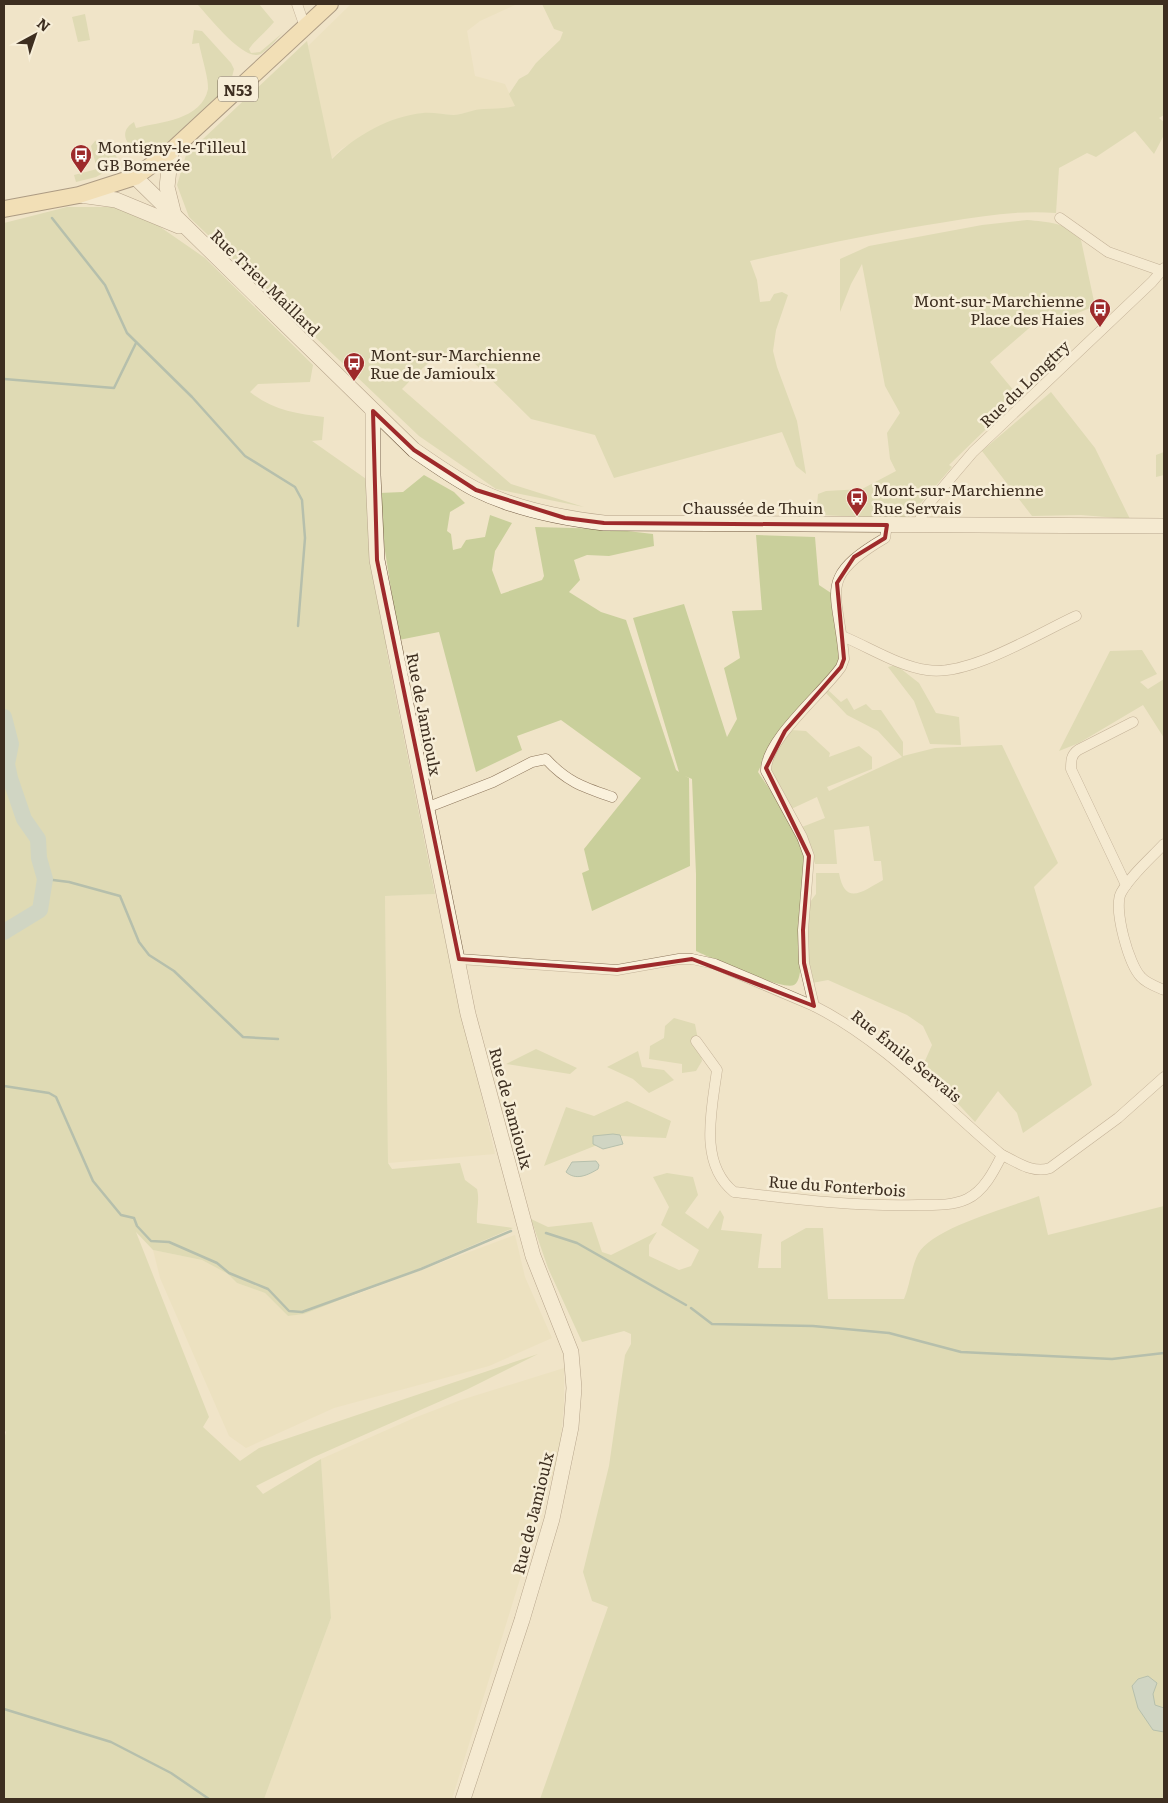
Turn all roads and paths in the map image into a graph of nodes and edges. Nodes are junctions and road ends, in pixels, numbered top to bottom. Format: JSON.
{"nodes":[{"id":1,"x":297,"y":4,"type":"edge"},
{"id":2,"x":330,"y":4,"type":"edge"},
{"id":3,"x":305,"y":27,"type":"junction"},
{"id":4,"x":171,"y":152,"type":"junction"},
{"id":5,"x":135,"y":177,"type":"junction"},
{"id":6,"x":79,"y":195,"type":"junction"},
{"id":7,"x":4,"y":209,"type":"edge"},
{"id":8,"x":174,"y":217,"type":"junction"},
{"id":9,"x":1060,"y":218,"type":"dead end"},
{"id":10,"x":185,"y":228,"type":"junction"},
{"id":11,"x":1163,"y":269,"type":"edge"},
{"id":12,"x":373,"y":411,"type":"junction"},
{"id":13,"x":886,"y":525,"type":"junction"},
{"id":14,"x":917,"y":525,"type":"junction"},
{"id":15,"x":1164,"y":526,"type":"edge"},
{"id":16,"x":1076,"y":616,"type":"dead end"},
{"id":17,"x":842,"y":636,"type":"junction"},
{"id":18,"x":1134,"y":722,"type":"dead end"},
{"id":19,"x":612,"y":797,"type":"dead end"},
{"id":20,"x":426,"y":808,"type":"junction"},
{"id":21,"x":1164,"y":844,"type":"edge"},
{"id":22,"x":1126,"y":885,"type":"junction"},
{"id":23,"x":459,"y":959,"type":"junction"},
{"id":24,"x":1164,"y":990,"type":"edge"},
{"id":25,"x":814,"y":1006,"type":"junction"},
{"id":26,"x":696,"y":1041,"type":"dead end"},
{"id":27,"x":1164,"y":1077,"type":"edge"},
{"id":28,"x":1002,"y":1155,"type":"junction"},
{"id":29,"x":463,"y":1799,"type":"edge"}],
"edges":[{"from":1,"to":3,"type":"street"},
{"from":2,"to":3,"type":"main road","number":"N53"},
{"from":3,"to":4,"type":"main road","number":"N53"},
{"from":4,"to":5,"type":"main road","number":"N53"},
{"from":4,"to":8,"type":"street"},
{"from":5,"to":6,"type":"main road","number":"N53"},
{"from":5,"to":8,"type":"street","name":"Rue Trieu Maillard"},
{"from":6,"to":7,"type":"main road","number":"N53"},
{"from":6,"to":10,"type":"street"},
{"from":8,"to":10,"type":"street","name":"Rue Trieu Maillard"},
{"from":9,"to":11,"type":"street","name":"Rue du Longtry"},
{"from":10,"to":12,"type":"street","name":"Rue Trieu Maillard"},
{"from":11,"to":14,"type":"street","name":"Rue du Longtry"},
{"from":12,"to":13,"type":"street","name":"Chaussée de Thuin"},
{"from":12,"to":20,"type":"street","name":"Rue de Jamioulx"},
{"from":13,"to":14,"type":"street","name":"Chaussée de Thuin"},
{"from":13,"to":17,"type":"street"},
{"from":14,"to":15,"type":"street","name":"Chaussée de Thuin"},
{"from":16,"to":17,"type":"street"},
{"from":17,"to":25,"type":"street"},
{"from":18,"to":22,"type":"street"},
{"from":19,"to":20,"type":"street"},
{"from":20,"to":23,"type":"street","name":"Rue de Jamioulx"},
{"from":21,"to":22,"type":"street"},
{"from":22,"to":24,"type":"street"},
{"from":23,"to":25,"type":"street","name":"Rue Émile Servais"},
{"from":23,"to":29,"type":"street","name":"Rue de Jamioulx"},
{"from":25,"to":28,"type":"street","name":"Rue Émile Servais"},
{"from":26,"to":28,"type":"street","name":"Rue du Fonterbois"},
{"from":27,"to":28,"type":"street"}]}
